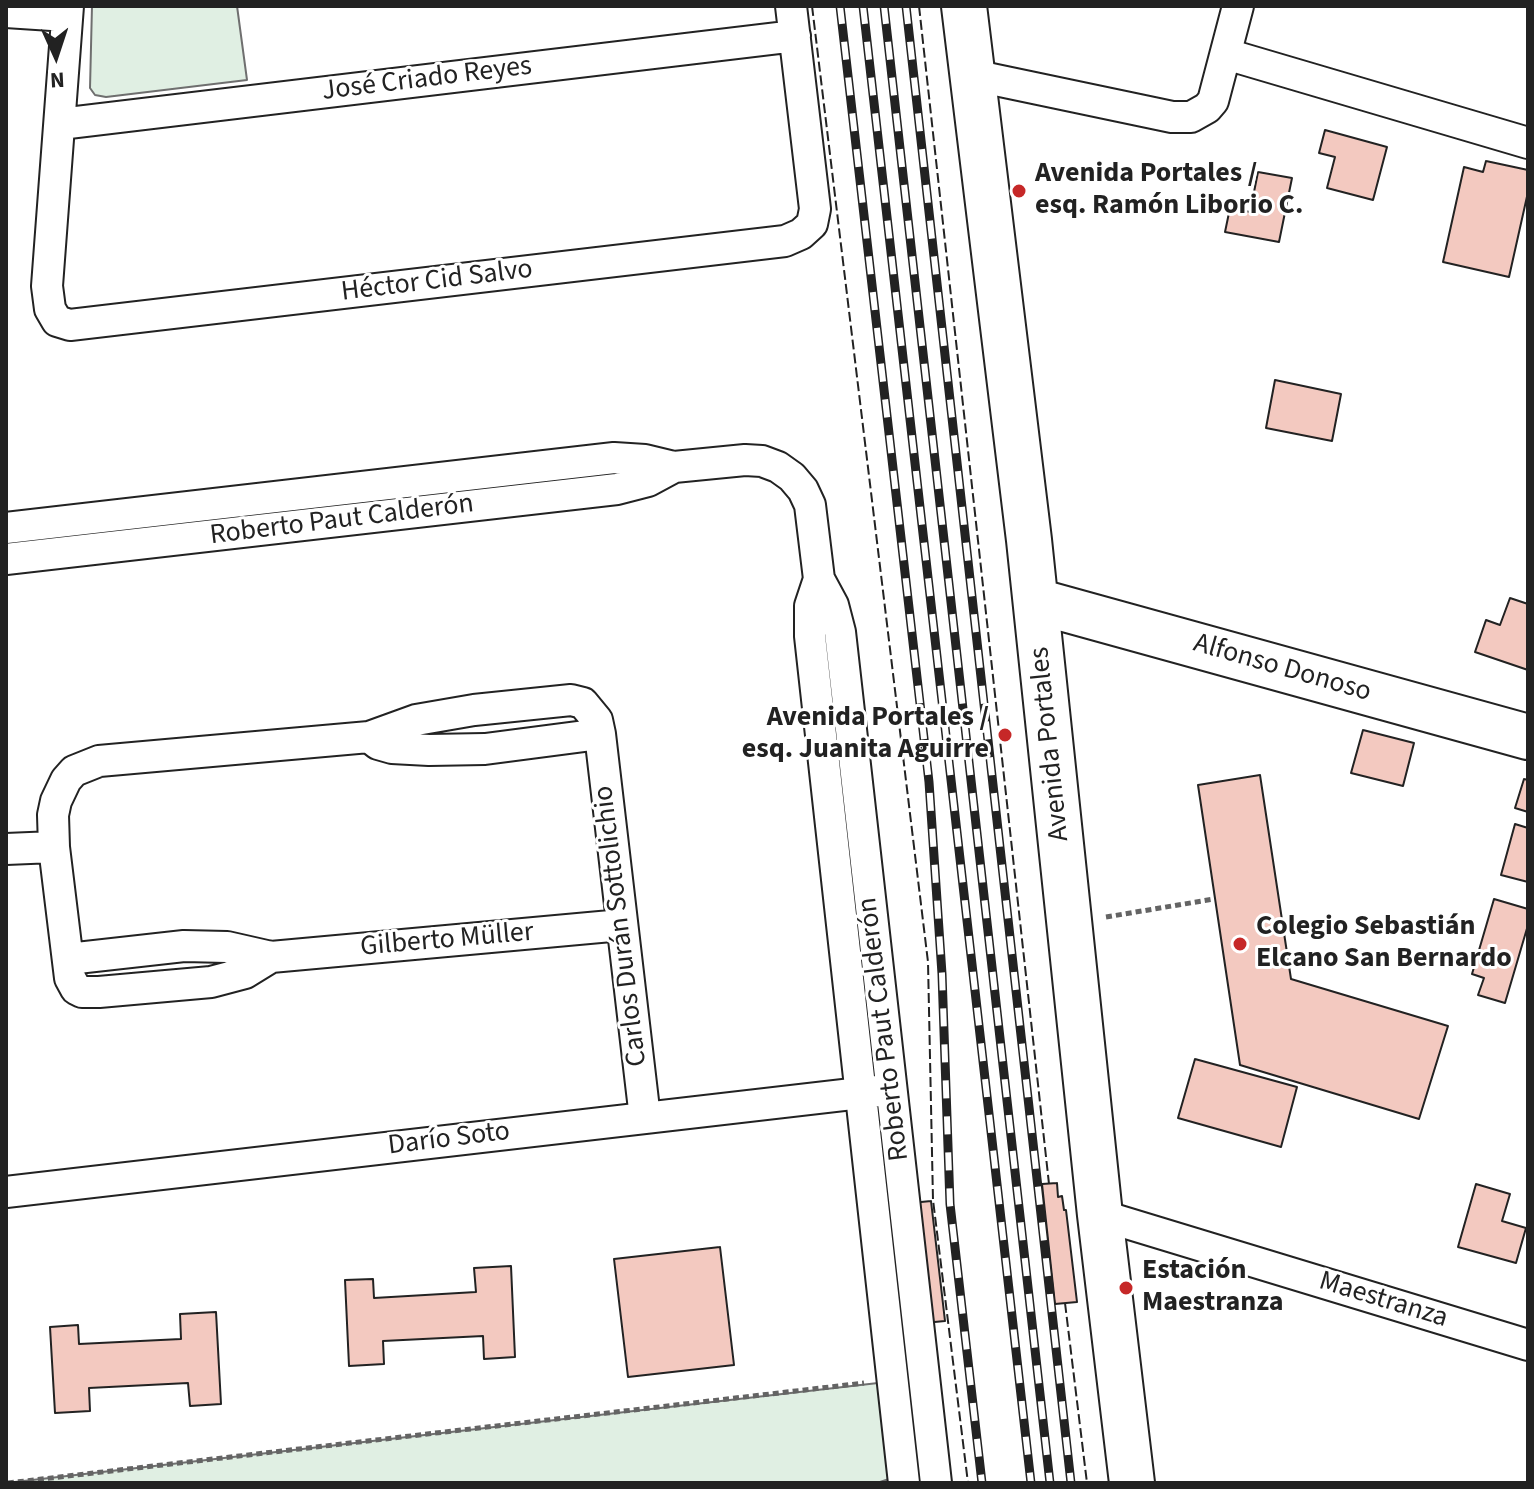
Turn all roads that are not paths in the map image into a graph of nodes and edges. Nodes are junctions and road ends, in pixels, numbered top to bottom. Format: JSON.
{"nodes":[{"id":1,"x":791,"y":6,"type":"edge"},
{"id":2,"x":964,"y":6,"type":"edge"},
{"id":3,"x":1238,"y":6,"type":"edge"},
{"id":4,"x":68,"y":11,"type":"edge"},
{"id":5,"x":6,"y":12,"type":"edge"},
{"id":6,"x":795,"y":36,"type":"junction"},
{"id":7,"x":1226,"y":54,"type":"junction"},
{"id":8,"x":972,"y":75,"type":"junction"},
{"id":9,"x":60,"y":124,"type":"junction"},
{"id":10,"x":1528,"y":143,"type":"edge"},
{"id":11,"x":674,"y":467,"type":"junction"},
{"id":12,"x":6,"y":528,"type":"edge"},
{"id":13,"x":6,"y":559,"type":"edge"},
{"id":14,"x":819,"y":579,"type":"junction"},
{"id":15,"x":1036,"y":601,"type":"junction"},
{"id":16,"x":600,"y":734,"type":"junction"},
{"id":17,"x":369,"y":737,"type":"junction"},
{"id":18,"x":1528,"y":737,"type":"edge"},
{"id":19,"x":54,"y":847,"type":"junction"},
{"id":20,"x":6,"y":849,"type":"edge"},
{"id":21,"x":622,"y":925,"type":"junction"},
{"id":22,"x":893,"y":1090,"type":"junction"},
{"id":23,"x":861,"y":1093,"type":"junction"},
{"id":24,"x":645,"y":1118,"type":"junction"},
{"id":25,"x":6,"y":1192,"type":"edge"},
{"id":26,"x":1100,"y":1215,"type":"junction"},
{"id":27,"x":1528,"y":1345,"type":"edge"},
{"id":28,"x":904,"y":1483,"type":"edge"},
{"id":29,"x":936,"y":1483,"type":"edge"},
{"id":30,"x":1132,"y":1483,"type":"edge"}],
"edges":[{"from":1,"to":6,"type":"street"},
{"from":2,"to":8,"type":"main road","name":"Avenida Portales"},
{"from":3,"to":7,"type":"street"},
{"from":4,"to":5,"type":"street"},
{"from":4,"to":9,"type":"street"},
{"from":6,"to":9,"type":"street","name":"José Criado Reyes"},
{"from":6,"to":9,"type":"street","name":"Héctor Cid Salvo"},
{"from":7,"to":8,"type":"street"},
{"from":7,"to":10,"type":"street"},
{"from":8,"to":15,"type":"main road","name":"Avenida Portales"},
{"from":11,"to":12,"type":"street","name":"Roberto Paut Calderón"},
{"from":11,"to":13,"type":"street","name":"Roberto Paut Calderón"},
{"from":11,"to":14,"type":"street","name":"Roberto Paut Calderón"},
{"from":14,"to":22,"type":"street","name":"Roberto Paut Calderón"},
{"from":14,"to":23,"type":"street","name":"Roberto Paut Calderón"},
{"from":15,"to":18,"type":"main road","name":"Alfonso Donoso"},
{"from":15,"to":26,"type":"main road","name":"Avenida Portales"},
{"from":16,"to":17,"type":"street"},
{"from":16,"to":17,"type":"street"},
{"from":16,"to":21,"type":"street","name":"Carlos Durán Sottolichio"},
{"from":17,"to":19,"type":"street","name":"Gilberto Müller"},
{"from":19,"to":20,"type":"street"},
{"from":19,"to":21,"type":"street","name":"Gilberto Müller"},
{"from":21,"to":24,"type":"street","name":"Carlos Durán Sottolichio"},
{"from":22,"to":23,"type":"street","name":"Darío Soto"},
{"from":22,"to":29,"type":"street","name":"Roberto Paut Calderón"},
{"from":23,"to":24,"type":"street","name":"Darío Soto"},
{"from":23,"to":28,"type":"street","name":"Roberto Paut Calderón"},
{"from":24,"to":25,"type":"street","name":"Darío Soto"},
{"from":26,"to":27,"type":"street","name":"Maestranza"},
{"from":26,"to":30,"type":"main road","name":"Avenida Portales"}]}
